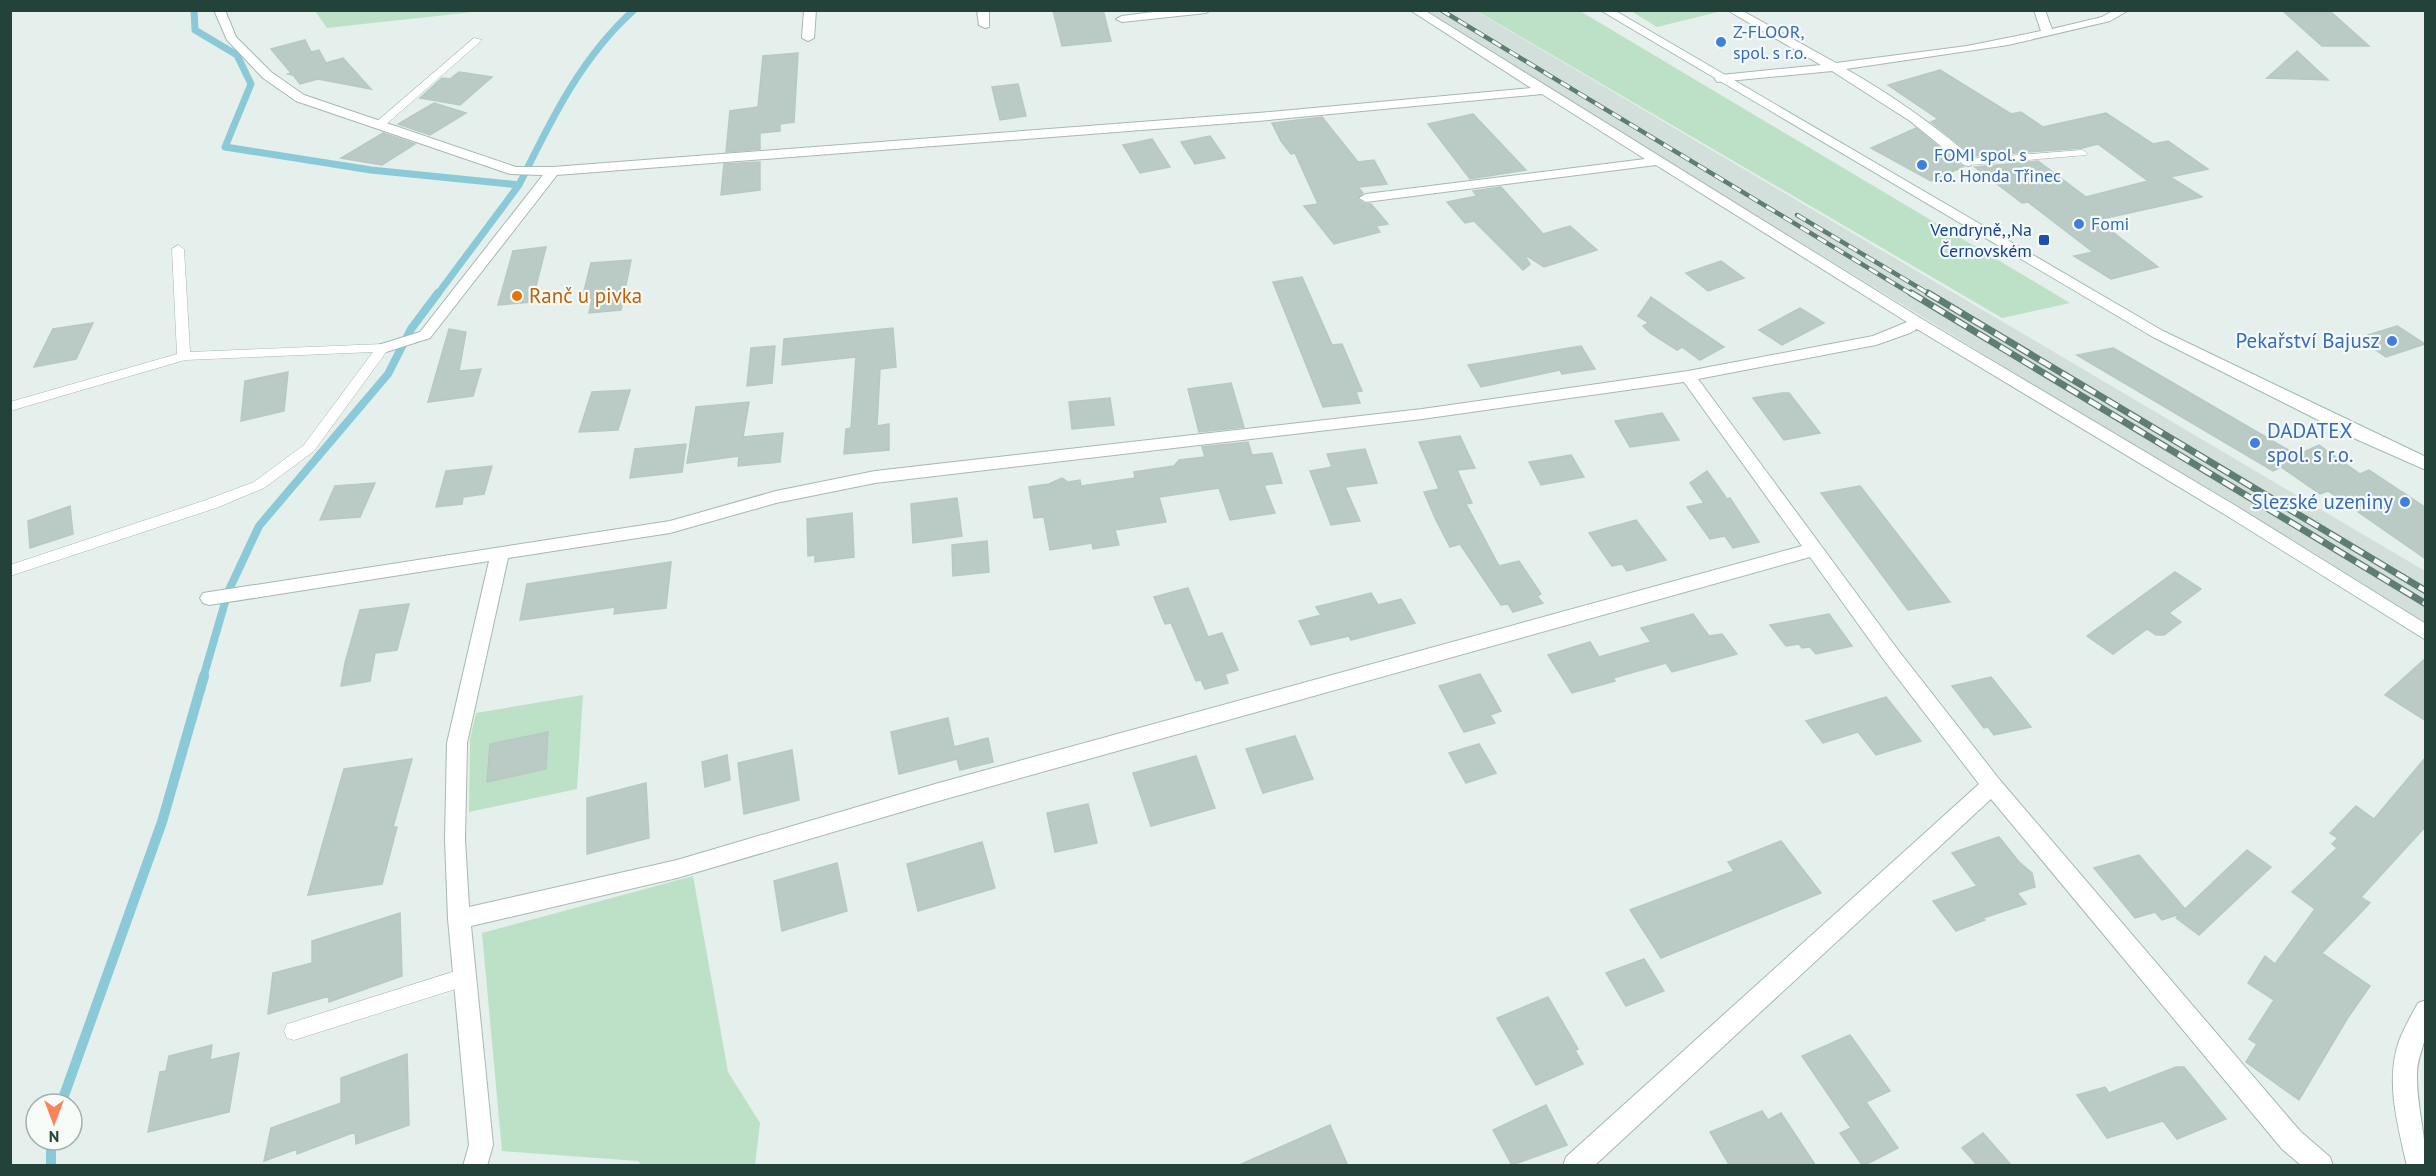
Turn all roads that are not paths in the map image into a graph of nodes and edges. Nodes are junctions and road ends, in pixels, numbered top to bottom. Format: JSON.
{"nodes":[{"id":1,"x":219,"y":10,"type":"edge"},
{"id":2,"x":810,"y":10,"type":"edge"},
{"id":3,"x":983,"y":10,"type":"edge"},
{"id":4,"x":1206,"y":10,"type":"edge"},
{"id":5,"x":1415,"y":10,"type":"edge"},
{"id":6,"x":1605,"y":10,"type":"edge"},
{"id":7,"x":1732,"y":10,"type":"edge"},
{"id":8,"x":2039,"y":10,"type":"edge"},
{"id":9,"x":2124,"y":10,"type":"edge"},
{"id":10,"x":1122,"y":19,"type":"dead end"},
{"id":11,"x":985,"y":25,"type":"dead end"},
{"id":12,"x":2048,"y":33,"type":"junction"},
{"id":13,"x":808,"y":38,"type":"dead end"},
{"id":14,"x":477,"y":40,"type":"dead end"},
{"id":15,"x":1835,"y":69,"type":"junction"},
{"id":16,"x":1721,"y":79,"type":"junction"},
{"id":17,"x":1545,"y":90,"type":"junction"},
{"id":18,"x":379,"y":125,"type":"junction"},
{"id":19,"x":2082,"y":153,"type":"dead end"},
{"id":20,"x":1660,"y":161,"type":"junction"},
{"id":21,"x":1969,"y":162,"type":"joint"},
{"id":22,"x":547,"y":171,"type":"junction"},
{"id":23,"x":1366,"y":198,"type":"dead end"},
{"id":24,"x":178,"y":249,"type":"dead end"},
{"id":25,"x":1917,"y":322,"type":"junction"},
{"id":26,"x":383,"y":348,"type":"junction"},
{"id":27,"x":184,"y":356,"type":"junction"},
{"id":28,"x":1688,"y":376,"type":"junction"},
{"id":29,"x":10,"y":407,"type":"edge"},
{"id":30,"x":2426,"y":464,"type":"edge"},
{"id":31,"x":1813,"y":550,"type":"junction"},
{"id":32,"x":500,"y":554,"type":"junction"},
{"id":33,"x":10,"y":572,"type":"edge"},
{"id":34,"x":209,"y":597,"type":"dead end"},
{"id":35,"x":2426,"y":633,"type":"edge"},
{"id":36,"x":1992,"y":785,"type":"junction"},
{"id":37,"x":459,"y":919,"type":"junction"},
{"id":38,"x":465,"y":977,"type":"junction"},
{"id":39,"x":2426,"y":1011,"type":"edge"},
{"id":40,"x":294,"y":1031,"type":"dead end"},
{"id":41,"x":478,"y":1155,"type":"edge"},
{"id":42,"x":1575,"y":1166,"type":"edge"},
{"id":43,"x":2321,"y":1166,"type":"edge"},
{"id":44,"x":2419,"y":1166,"type":"edge"}],
"edges":[{"from":1,"to":18,"type":"street"},
{"from":2,"to":13,"type":"street"},
{"from":3,"to":11,"type":"street"},
{"from":4,"to":10,"type":"street"},
{"from":5,"to":17,"type":"street"},
{"from":6,"to":16,"type":"street"},
{"from":7,"to":15,"type":"street"},
{"from":8,"to":12,"type":"street"},
{"from":9,"to":12,"type":"street"},
{"from":12,"to":15,"type":"street"},
{"from":14,"to":18,"type":"lane"},
{"from":15,"to":16,"type":"street"},
{"from":15,"to":21,"type":"street"},
{"from":16,"to":30,"type":"street"},
{"from":17,"to":20,"type":"street"},
{"from":17,"to":22,"type":"street"},
{"from":18,"to":22,"type":"street"},
{"from":19,"to":21,"type":"lane"},
{"from":20,"to":23,"type":"street"},
{"from":20,"to":25,"type":"street"},
{"from":22,"to":26,"type":"street"},
{"from":24,"to":27,"type":"lane"},
{"from":25,"to":28,"type":"street"},
{"from":25,"to":35,"type":"street"},
{"from":26,"to":27,"type":"lane"},
{"from":26,"to":33,"type":"lane"},
{"from":27,"to":29,"type":"lane"},
{"from":28,"to":31,"type":"street"},
{"from":28,"to":32,"type":"street"},
{"from":31,"to":36,"type":"street"},
{"from":31,"to":37,"type":"street"},
{"from":32,"to":34,"type":"street"},
{"from":32,"to":37,"type":"street"},
{"from":36,"to":42,"type":"street"},
{"from":36,"to":43,"type":"street"},
{"from":37,"to":38,"type":"street"},
{"from":38,"to":40,"type":"lane"},
{"from":38,"to":41,"type":"street"},
{"from":39,"to":44,"type":"street"}]}
